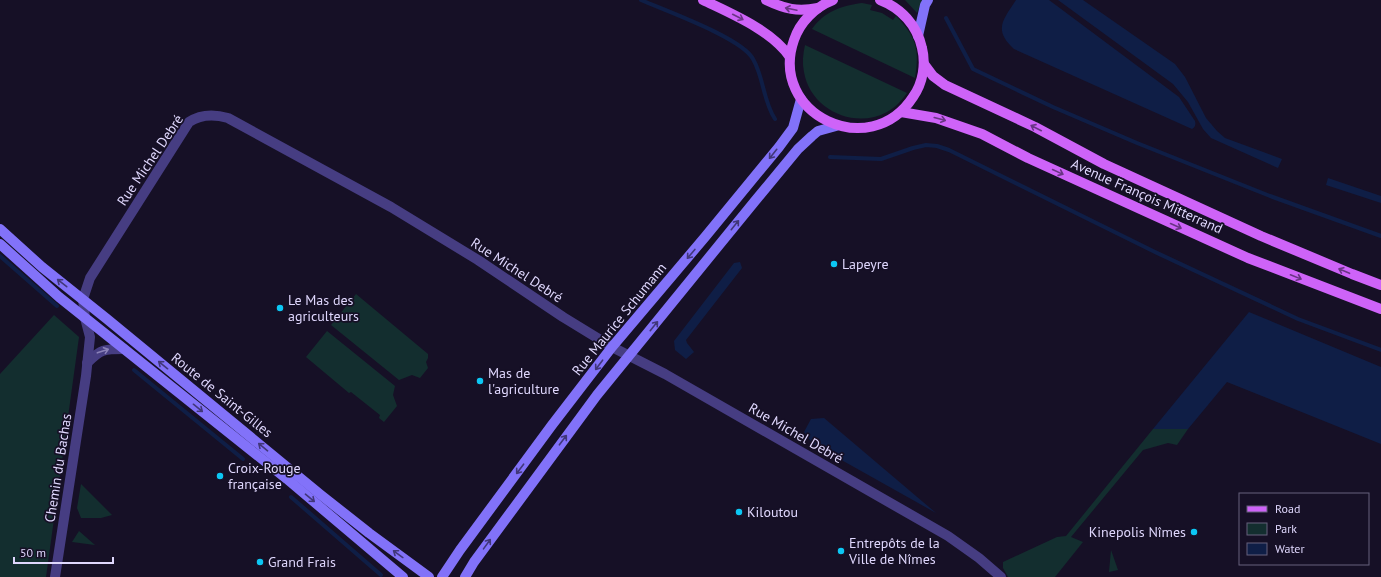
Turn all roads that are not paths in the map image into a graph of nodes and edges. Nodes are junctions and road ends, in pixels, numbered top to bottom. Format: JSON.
{"nodes":[{"id":1,"x":703,"y":0,"type":"edge"},
{"id":2,"x":766,"y":0,"type":"edge"},
{"id":3,"x":833,"y":0,"type":"edge"},
{"id":4,"x":880,"y":0,"type":"edge"},
{"id":5,"x":928,"y":0,"type":"edge"},
{"id":6,"x":818,"y":8,"type":"junction"},
{"id":7,"x":918,"y":36,"type":"junction"},
{"id":8,"x":790,"y":57,"type":"junction"},
{"id":9,"x":924,"y":64,"type":"junction"},
{"id":10,"x":802,"y":100,"type":"junction"},
{"id":11,"x":901,"y":112,"type":"junction"},
{"id":12,"x":836,"y":126,"type":"junction"},
{"id":13,"x":0,"y":229,"type":"edge"},
{"id":14,"x":0,"y":244,"type":"edge"},
{"id":15,"x":1381,"y":285,"type":"edge"},
{"id":16,"x":83,"y":299,"type":"junction"},
{"id":17,"x":1381,"y":309,"type":"edge"},
{"id":18,"x":85,"y":318,"type":"junction"},
{"id":19,"x":612,"y":347,"type":"junction"},
{"id":20,"x":124,"y":349,"type":"junction"},
{"id":21,"x":628,"y":356,"type":"junction"},
{"id":22,"x":87,"y":363,"type":"junction"},
{"id":23,"x":55,"y":577,"type":"edge"},
{"id":24,"x":403,"y":577,"type":"edge"},
{"id":25,"x":430,"y":577,"type":"edge"},
{"id":26,"x":442,"y":577,"type":"edge"},
{"id":27,"x":465,"y":577,"type":"edge"},
{"id":28,"x":1001,"y":577,"type":"edge"}],
"edges":[{"from":1,"to":8,"type":"main road","one_way":true},
{"from":6,"to":2,"type":"main road","one_way":true},
{"from":3,"to":6,"type":"main road"},
{"from":4,"to":7,"type":"main road"},
{"from":5,"to":7,"type":"main road"},
{"from":6,"to":8,"type":"main road"},
{"from":7,"to":9,"type":"main road"},
{"from":8,"to":10,"type":"main road"},
{"from":9,"to":11,"type":"main road"},
{"from":15,"to":9,"type":"main road","name":"Avenue François Mitterrand","one_way":true},
{"from":10,"to":12,"type":"main road"},
{"from":10,"to":19,"type":"main road","name":"Rue Maurice Schumann","one_way":true},
{"from":11,"to":12,"type":"main road"},
{"from":11,"to":17,"type":"main road","name":"Avenue François Mitterrand","one_way":true},
{"from":21,"to":12,"type":"main road","one_way":true},
{"from":16,"to":13,"type":"main road","name":"Route de Saint-Gilles","one_way":true},
{"from":14,"to":18,"type":"main road","name":"Route de Saint-Gilles"},
{"from":16,"to":18,"type":"street","name":"Chemin du Bachas"},
{"from":16,"to":19,"type":"street","name":"Rue Michel Debré"},
{"from":25,"to":16,"type":"main road","name":"Route de Saint-Gilles","one_way":true},
{"from":18,"to":20,"type":"main road","name":"Route de Saint-Gilles"},
{"from":18,"to":22,"type":"street","name":"Chemin du Bachas"},
{"from":19,"to":21,"type":"street","name":"Rue Michel Debré"},
{"from":19,"to":26,"type":"main road","name":"Rue Maurice Schumann","one_way":true},
{"from":22,"to":20,"type":"street","one_way":true},
{"from":20,"to":24,"type":"main road","name":"Route de Saint-Gilles","one_way":true},
{"from":27,"to":21,"type":"main road","one_way":true},
{"from":21,"to":28,"type":"street","name":"Rue Michel Debré"},
{"from":22,"to":23,"type":"street","name":"Chemin du Bachas"}]}
